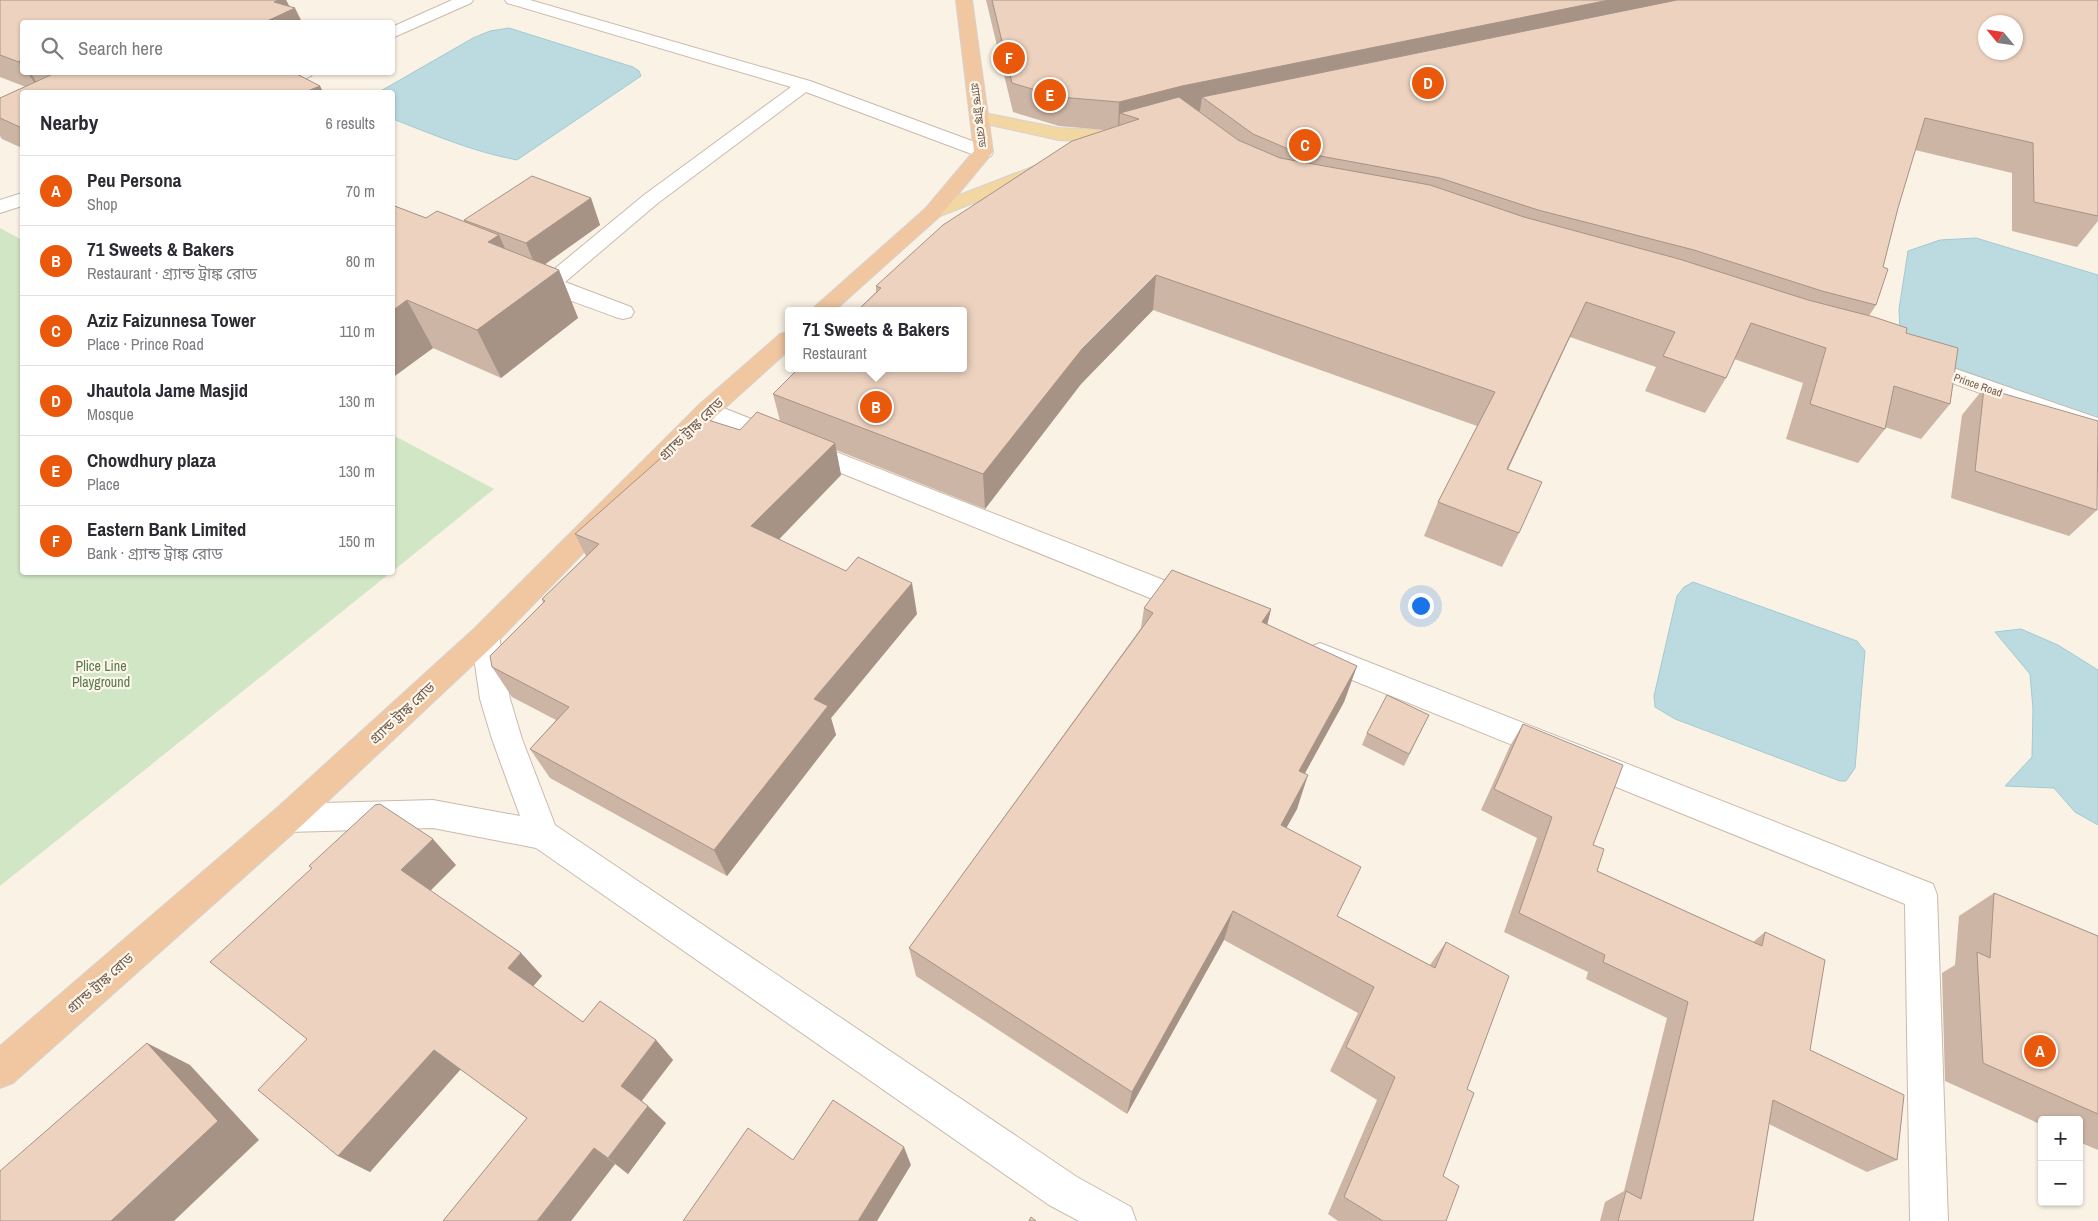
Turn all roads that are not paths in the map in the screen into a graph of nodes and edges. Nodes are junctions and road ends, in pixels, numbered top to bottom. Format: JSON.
{"nodes":[{"id":1,"x":465,"y":0,"type":"edge"},
{"id":2,"x":513,"y":0,"type":"edge"},
{"id":3,"x":964,"y":0,"type":"edge"},
{"id":4,"x":395,"y":32,"type":"edge"},
{"id":5,"x":298,"y":75,"type":"edge"},
{"id":6,"x":804,"y":85,"type":"junction"},
{"id":7,"x":265,"y":90,"type":"edge"},
{"id":8,"x":979,"y":117,"type":"junction"},
{"id":9,"x":984,"y":152,"type":"junction"},
{"id":10,"x":20,"y":200,"type":"edge"},
{"id":11,"x":0,"y":207,"type":"edge"},
{"id":12,"x":933,"y":212,"type":"junction"},
{"id":13,"x":514,"y":270,"type":"edge"},
{"id":14,"x":549,"y":284,"type":"junction"},
{"id":15,"x":826,"y":307,"type":"edge"},
{"id":16,"x":623,"y":312,"type":"dead end"},
{"id":17,"x":785,"y":342,"type":"edge"},
{"id":18,"x":1901,"y":357,"type":"edge"},
{"id":19,"x":708,"y":410,"type":"junction"},
{"id":20,"x":2098,"y":427,"type":"edge"},
{"id":21,"x":1217,"y":614,"type":"edge"},
{"id":22,"x":484,"y":636,"type":"junction"},
{"id":23,"x":1291,"y":643,"type":"edge"},
{"id":24,"x":288,"y":818,"type":"junction"},
{"id":25,"x":544,"y":835,"type":"junction"},
{"id":26,"x":0,"y":1070,"type":"edge"},
{"id":27,"x":1117,"y":1221,"type":"edge"},
{"id":28,"x":1929,"y":1221,"type":"edge"}],
"edges":[{"from":1,"to":4,"type":"street"},
{"from":2,"to":6,"type":"street"},
{"from":3,"to":8,"type":"highway","name":"গ্র্যান্ড ট্রাঙ্ক রোড"},
{"from":5,"to":7,"type":"street"},
{"from":6,"to":9,"type":"street"},
{"from":6,"to":14,"type":"street"},
{"from":8,"to":9,"type":"highway","name":"গ্র্যান্ড ট্রাঙ্ক রোড"},
{"from":8,"to":12,"type":"main road"},
{"from":9,"to":12,"type":"highway","name":"গ্র্যান্ড ট্রাঙ্ক রোড"},
{"from":10,"to":11,"type":"street"},
{"from":12,"to":15,"type":"highway","name":"গ্র্যান্ড ট্রাঙ্ক রোড"},
{"from":13,"to":14,"type":"street"},
{"from":14,"to":16,"type":"street"},
{"from":17,"to":19,"type":"highway","name":"গ্র্যান্ড ট্রাঙ্ক রোড"},
{"from":18,"to":20,"type":"street","name":"Prince Road"},
{"from":19,"to":21,"type":"street"},
{"from":19,"to":22,"type":"highway","name":"গ্র্যান্ড ট্রাঙ্ক রোড"},
{"from":22,"to":24,"type":"highway","name":"গ্র্যান্ড ট্রাঙ্ক রোড"},
{"from":22,"to":25,"type":"street"},
{"from":23,"to":28,"type":"street"},
{"from":24,"to":25,"type":"street"},
{"from":24,"to":26,"type":"highway","name":"গ্র্যান্ড ট্রাঙ্ক রোড"},
{"from":25,"to":27,"type":"street"}]}
